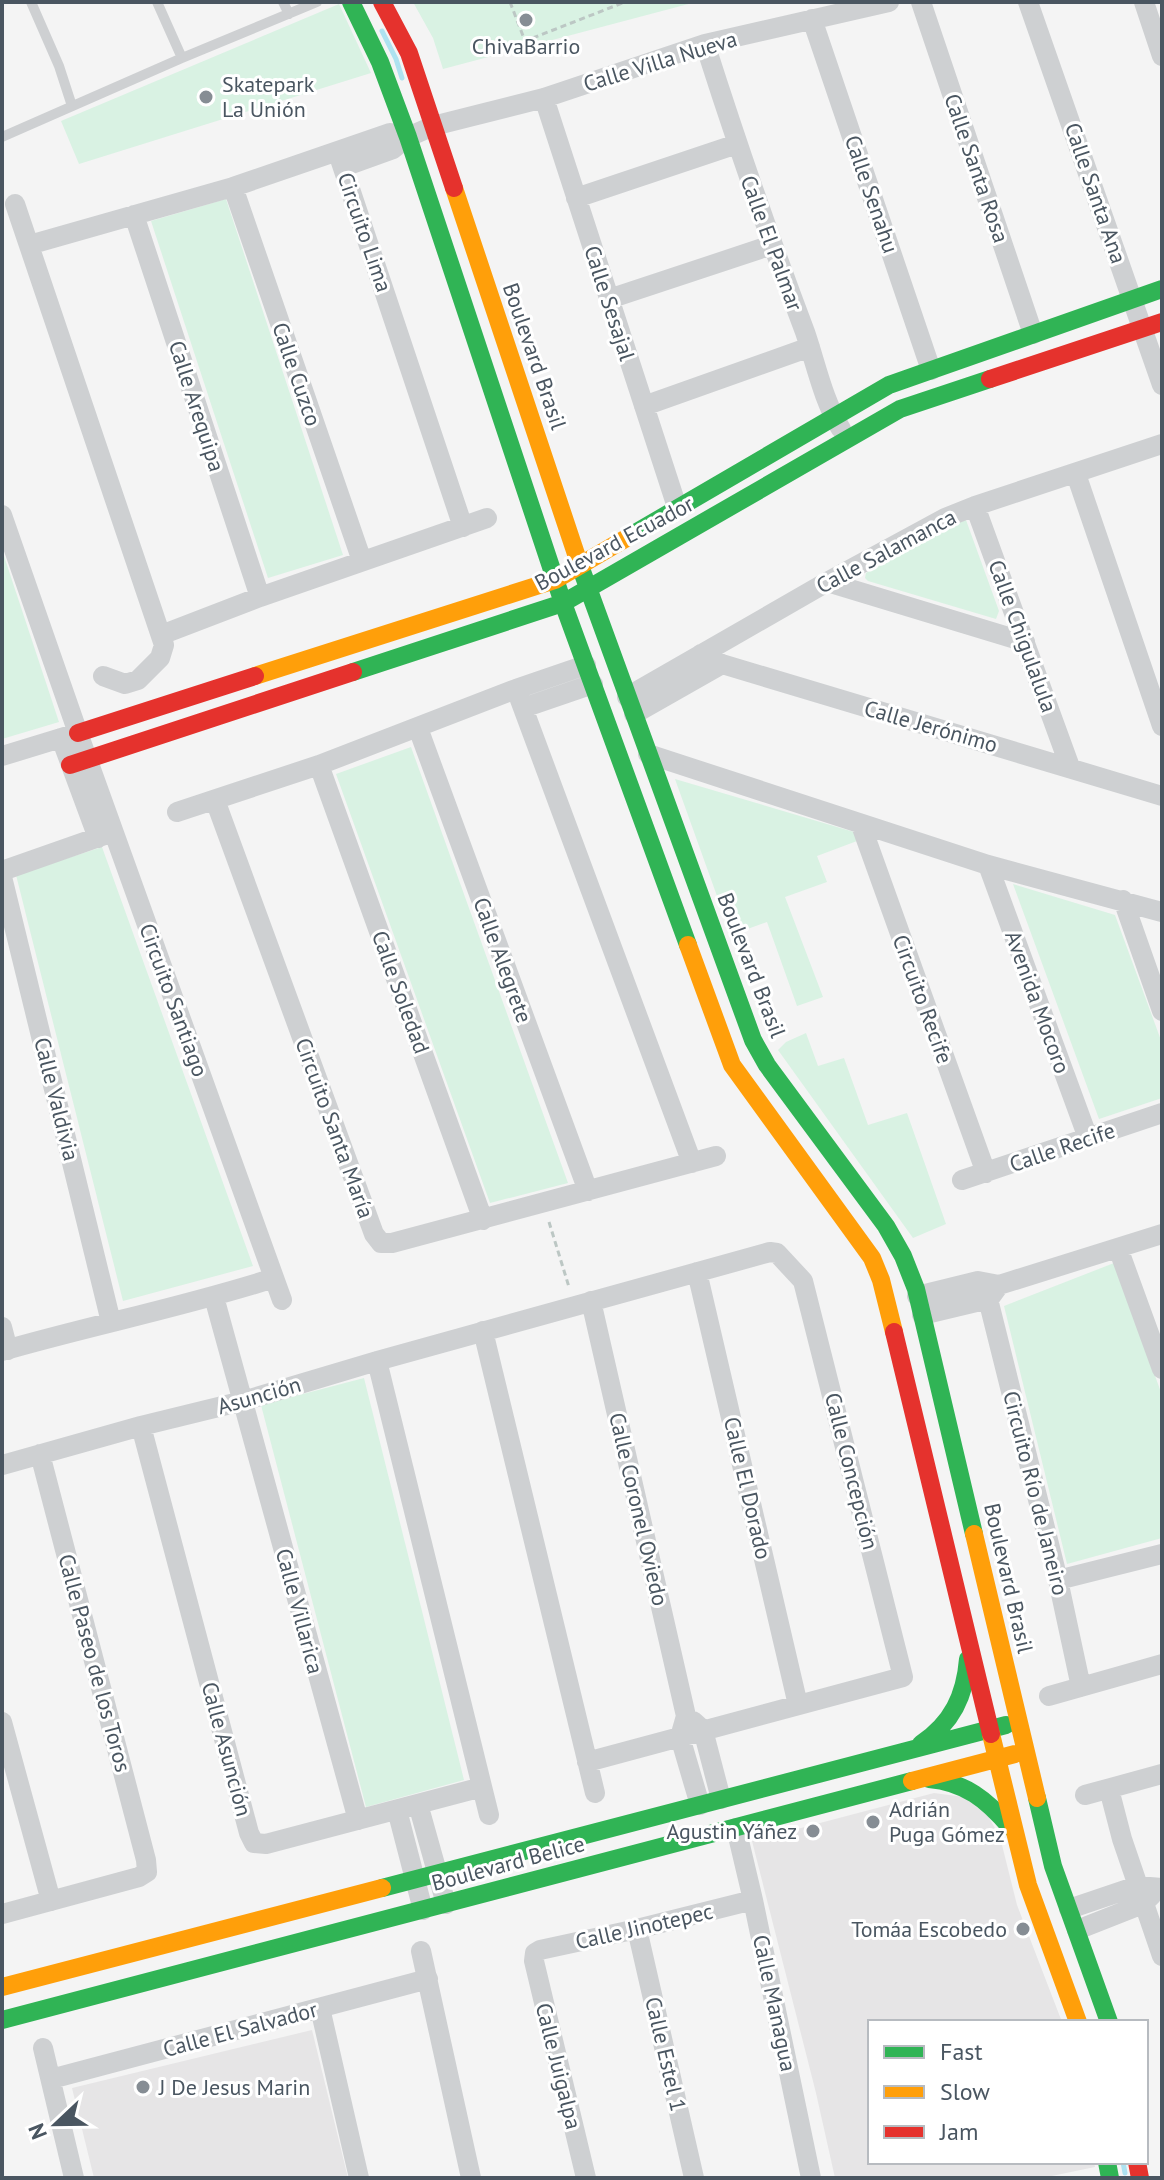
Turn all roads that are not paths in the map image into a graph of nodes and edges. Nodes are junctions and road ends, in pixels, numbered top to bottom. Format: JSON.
{"nodes":[{"id":1,"x":31,"y":2,"type":"edge"},
{"id":2,"x":157,"y":2,"type":"edge"},
{"id":3,"x":283,"y":2,"type":"edge"},
{"id":4,"x":317,"y":2,"type":"edge"},
{"id":5,"x":351,"y":2,"type":"edge"},
{"id":6,"x":382,"y":2,"type":"edge"},
{"id":7,"x":889,"y":2,"type":"edge"},
{"id":8,"x":921,"y":2,"type":"edge"},
{"id":9,"x":1028,"y":2,"type":"edge"},
{"id":10,"x":1144,"y":2,"type":"edge"},
{"id":11,"x":289,"y":14,"type":"junction"},
{"id":12,"x":812,"y":19,"type":"junction"},
{"id":13,"x":705,"y":44,"type":"junction"},
{"id":14,"x":1162,"y":56,"type":"edge"},
{"id":15,"x":182,"y":58,"type":"junction"},
{"id":16,"x":544,"y":98,"type":"junction"},
{"id":17,"x":72,"y":106,"type":"junction"},
{"id":18,"x":433,"y":126,"type":"junction"},
{"id":19,"x":2,"y":137,"type":"edge"},
{"id":20,"x":408,"y":137,"type":"junction"},
{"id":21,"x":737,"y":144,"type":"junction"},
{"id":22,"x":340,"y":160,"type":"junction"},
{"id":23,"x":233,"y":187,"type":"junction"},
{"id":24,"x":576,"y":198,"type":"junction"},
{"id":25,"x":15,"y":204,"type":"dead end"},
{"id":26,"x":134,"y":215,"type":"junction"},
{"id":27,"x":29,"y":245,"type":"junction"},
{"id":28,"x":772,"y":245,"type":"junction"},
{"id":29,"x":1162,"y":289,"type":"edge"},
{"id":30,"x":609,"y":299,"type":"junction"},
{"id":31,"x":1133,"y":299,"type":"junction"},
{"id":32,"x":1152,"y":325,"type":"edge"},
{"id":33,"x":1033,"y":334,"type":"junction"},
{"id":34,"x":810,"y":347,"type":"junction"},
{"id":35,"x":931,"y":370,"type":"junction"},
{"id":36,"x":1162,"y":385,"type":"edge"},
{"id":37,"x":644,"y":406,"type":"junction"},
{"id":38,"x":834,"y":417,"type":"junction"},
{"id":39,"x":847,"y":439,"type":"junction"},
{"id":40,"x":1162,"y":444,"type":"edge"},
{"id":41,"x":1076,"y":474,"type":"junction"},
{"id":42,"x":975,"y":506,"type":"junction"},
{"id":43,"x":677,"y":507,"type":"junction"},
{"id":44,"x":2,"y":515,"type":"edge"},
{"id":45,"x":487,"y":518,"type":"dead end"},
{"id":46,"x":463,"y":527,"type":"junction"},
{"id":47,"x":362,"y":561,"type":"junction"},
{"id":48,"x":580,"y":566,"type":"junction"},
{"id":49,"x":555,"y":580,"type":"junction"},
{"id":50,"x":827,"y":582,"type":"junction"},
{"id":51,"x":588,"y":588,"type":"junction"},
{"id":52,"x":260,"y":597,"type":"junction"},
{"id":53,"x":563,"y":603,"type":"junction"},
{"id":54,"x":161,"y":635,"type":"junction"},
{"id":55,"x":1025,"y":642,"type":"junction"},
{"id":56,"x":701,"y":654,"type":"junction"},
{"id":57,"x":722,"y":664,"type":"junction"},
{"id":58,"x":589,"y":674,"type":"junction"},
{"id":59,"x":103,"y":676,"type":"dead end"},
{"id":60,"x":520,"y":699,"type":"junction"},
{"id":61,"x":631,"y":706,"type":"junction"},
{"id":62,"x":1162,"y":726,"type":"edge"},
{"id":63,"x":418,"y":728,"type":"junction"},
{"id":64,"x":69,"y":736,"type":"junction"},
{"id":65,"x":648,"y":754,"type":"junction"},
{"id":66,"x":2,"y":756,"type":"edge"},
{"id":67,"x":79,"y":762,"type":"junction"},
{"id":68,"x":319,"y":765,"type":"junction"},
{"id":69,"x":1070,"y":767,"type":"junction"},
{"id":70,"x":1162,"y":796,"type":"edge"},
{"id":71,"x":215,"y":800,"type":"junction"},
{"id":72,"x":177,"y":812,"type":"dead end"},
{"id":73,"x":861,"y":825,"type":"junction"},
{"id":74,"x":105,"y":835,"type":"junction"},
{"id":75,"x":988,"y":865,"type":"junction"},
{"id":76,"x":2,"y":871,"type":"edge"},
{"id":77,"x":2,"y":877,"type":"edge"},
{"id":78,"x":1123,"y":900,"type":"junction"},
{"id":79,"x":1162,"y":912,"type":"edge"},
{"id":80,"x":1162,"y":1011,"type":"edge"},
{"id":81,"x":1162,"y":1113,"type":"edge"},
{"id":82,"x":1088,"y":1138,"type":"junction"},
{"id":83,"x":716,"y":1156,"type":"dead end"},
{"id":84,"x":692,"y":1163,"type":"junction"},
{"id":85,"x":986,"y":1173,"type":"junction"},
{"id":86,"x":962,"y":1180,"type":"dead end"},
{"id":87,"x":588,"y":1191,"type":"junction"},
{"id":88,"x":483,"y":1220,"type":"junction"},
{"id":89,"x":1162,"y":1234,"type":"edge"},
{"id":90,"x":1118,"y":1248,"type":"junction"},
{"id":91,"x":697,"y":1272,"type":"junction"},
{"id":92,"x":274,"y":1278,"type":"junction"},
{"id":93,"x":990,"y":1289,"type":"junction"},
{"id":94,"x":214,"y":1297,"type":"junction"},
{"id":95,"x":282,"y":1300,"type":"dead end"},
{"id":96,"x":583,"y":1304,"type":"junction"},
{"id":97,"x":920,"y":1306,"type":"junction"},
{"id":98,"x":111,"y":1322,"type":"junction"},
{"id":99,"x":2,"y":1327,"type":"edge"},
{"id":100,"x":483,"y":1331,"type":"junction"},
{"id":101,"x":5,"y":1350,"type":"edge"},
{"id":102,"x":377,"y":1361,"type":"junction"},
{"id":103,"x":1162,"y":1369,"type":"edge"},
{"id":104,"x":243,"y":1401,"type":"junction"},
{"id":105,"x":141,"y":1426,"type":"junction"},
{"id":106,"x":40,"y":1454,"type":"junction"},
{"id":107,"x":2,"y":1465,"type":"edge"},
{"id":108,"x":1162,"y":1554,"type":"edge"},
{"id":109,"x":1058,"y":1580,"type":"junction"},
{"id":110,"x":968,"y":1642,"type":"junction"},
{"id":111,"x":1162,"y":1664,"type":"edge"},
{"id":112,"x":1081,"y":1687,"type":"junction"},
{"id":113,"x":1049,"y":1696,"type":"dead end"},
{"id":114,"x":798,"y":1705,"type":"junction"},
{"id":115,"x":686,"y":1716,"type":"junction"},
{"id":116,"x":2,"y":1722,"type":"edge"},
{"id":117,"x":1019,"y":1722,"type":"junction"},
{"id":118,"x":989,"y":1729,"type":"junction"},
{"id":119,"x":703,"y":1730,"type":"junction"},
{"id":120,"x":680,"y":1737,"type":"junction"},
{"id":121,"x":909,"y":1750,"type":"junction"},
{"id":122,"x":1026,"y":1751,"type":"junction"},
{"id":123,"x":996,"y":1759,"type":"junction"},
{"id":124,"x":587,"y":1762,"type":"junction"},
{"id":125,"x":1162,"y":1774,"type":"edge"},
{"id":126,"x":920,"y":1778,"type":"junction"},
{"id":127,"x":482,"y":1787,"type":"junction"},
{"id":128,"x":1109,"y":1789,"type":"junction"},
{"id":129,"x":595,"y":1793,"type":"dead end"},
{"id":130,"x":1085,"y":1795,"type":"dead end"},
{"id":131,"x":710,"y":1802,"type":"junction"},
{"id":132,"x":418,"y":1804,"type":"junction"},
{"id":133,"x":397,"y":1810,"type":"junction"},
{"id":134,"x":489,"y":1815,"type":"dead end"},
{"id":135,"x":358,"y":1820,"type":"junction"},
{"id":136,"x":736,"y":1828,"type":"junction"},
{"id":137,"x":1014,"y":1833,"type":"junction"},
{"id":138,"x":436,"y":1874,"type":"junction"},
{"id":139,"x":415,"y":1879,"type":"junction"},
{"id":140,"x":1160,"y":1888,"type":"edge"},
{"id":141,"x":1140,"y":1895,"type":"junction"},
{"id":142,"x":753,"y":1900,"type":"junction"},
{"id":143,"x":51,"y":1901,"type":"junction"},
{"id":144,"x":446,"y":1904,"type":"junction"},
{"id":145,"x":1069,"y":1909,"type":"junction"},
{"id":146,"x":423,"y":1910,"type":"junction"},
{"id":147,"x":2,"y":1914,"type":"edge"},
{"id":148,"x":637,"y":1929,"type":"junction"},
{"id":149,"x":1077,"y":1930,"type":"junction"},
{"id":150,"x":421,"y":1951,"type":"dead end"},
{"id":151,"x":535,"y":1953,"type":"joint"},
{"id":152,"x":1162,"y":1956,"type":"edge"},
{"id":153,"x":428,"y":1979,"type":"junction"},
{"id":154,"x":2,"y":1987,"type":"edge"},
{"id":155,"x":320,"y":2008,"type":"junction"},
{"id":156,"x":2,"y":2020,"type":"edge"},
{"id":157,"x":1077,"y":2020,"type":"edge"},
{"id":158,"x":1108,"y":2020,"type":"edge"},
{"id":159,"x":43,"y":2048,"type":"dead end"},
{"id":160,"x":51,"y":2079,"type":"junction"},
{"id":161,"x":74,"y":2178,"type":"edge"},
{"id":162,"x":359,"y":2178,"type":"edge"},
{"id":163,"x":471,"y":2178,"type":"edge"},
{"id":164,"x":586,"y":2178,"type":"edge"},
{"id":165,"x":694,"y":2178,"type":"edge"},
{"id":166,"x":811,"y":2178,"type":"edge"}],
"edges":[{"from":1,"to":17,"type":"lane"},
{"from":2,"to":15,"type":"lane"},
{"from":3,"to":11,"type":"lane"},
{"from":4,"to":11,"type":"lane"},
{"from":5,"to":20,"type":"street"},
{"from":6,"to":18,"type":"street","name":"Boulevard Brasil"},
{"from":7,"to":12,"type":"street","name":"Calle Villa Nueva"},
{"from":8,"to":33,"type":"street","name":"Calle Santa Rosa"},
{"from":9,"to":31,"type":"street","name":"Calle Santa Ana"},
{"from":10,"to":14,"type":"street"},
{"from":11,"to":15,"type":"lane"},
{"from":12,"to":13,"type":"street","name":"Calle Villa Nueva"},
{"from":12,"to":35,"type":"street","name":"Calle Senahu"},
{"from":13,"to":16,"type":"street","name":"Calle Villa Nueva"},
{"from":13,"to":21,"type":"street","name":"Calle El Palmar"},
{"from":15,"to":17,"type":"lane"},
{"from":16,"to":18,"type":"street","name":"Calle Villa Nueva"},
{"from":16,"to":24,"type":"street","name":"Calle Sesajal"},
{"from":17,"to":19,"type":"lane"},
{"from":18,"to":20,"type":"street","name":"Calle Villa Nueva"},
{"from":18,"to":48,"type":"street","name":"Boulevard Brasil"},
{"from":20,"to":22,"type":"street","name":"Calle Villa Nueva"},
{"from":20,"to":49,"type":"street"},
{"from":21,"to":24,"type":"street"},
{"from":21,"to":28,"type":"street","name":"Calle El Palmar"},
{"from":22,"to":23,"type":"street","name":"Circuito Lima"},
{"from":22,"to":46,"type":"street","name":"Circuito Lima"},
{"from":23,"to":26,"type":"street","name":"Circuito Lima"},
{"from":23,"to":47,"type":"street","name":"Calle Cuzco"},
{"from":24,"to":30,"type":"street","name":"Calle Sesajal"},
{"from":25,"to":27,"type":"street"},
{"from":26,"to":27,"type":"street","name":"Circuito Lima"},
{"from":26,"to":52,"type":"street","name":"Calle Arequipa"},
{"from":27,"to":54,"type":"street"},
{"from":28,"to":30,"type":"street"},
{"from":28,"to":34,"type":"street","name":"Calle El Palmar"},
{"from":29,"to":31,"type":"street","name":"Boulevard Ecuador"},
{"from":30,"to":37,"type":"street","name":"Calle Sesajal"},
{"from":31,"to":32,"type":"street","name":"Calle Santa Ana"},
{"from":31,"to":33,"type":"street","name":"Boulevard Ecuador"},
{"from":32,"to":36,"type":"street","name":"Calle Santa Ana"},
{"from":32,"to":39,"type":"street","name":"Boulevard Ecuador"},
{"from":33,"to":35,"type":"street","name":"Boulevard Ecuador"},
{"from":34,"to":37,"type":"street"},
{"from":34,"to":38,"type":"street","name":"Calle El Palmar"},
{"from":35,"to":38,"type":"street","name":"Boulevard Ecuador"},
{"from":37,"to":43,"type":"street","name":"Calle Sesajal"},
{"from":38,"to":39,"type":"street","name":"Calle El Palmar"},
{"from":38,"to":43,"type":"street","name":"Boulevard Ecuador"},
{"from":39,"to":51,"type":"street","name":"Boulevard Ecuador"},
{"from":40,"to":41,"type":"street","name":"Calle Salamanca"},
{"from":41,"to":42,"type":"street","name":"Calle Salamanca"},
{"from":41,"to":62,"type":"street"},
{"from":42,"to":50,"type":"street","name":"Calle Salamanca"},
{"from":42,"to":55,"type":"street","name":"Calle Chigulalula"},
{"from":43,"to":48,"type":"street","name":"Boulevard Ecuador"},
{"from":44,"to":64,"type":"street","name":"Circuito Santiago"},
{"from":45,"to":46,"type":"street"},
{"from":46,"to":47,"type":"street"},
{"from":47,"to":52,"type":"street"},
{"from":48,"to":49,"type":"street","name":"Boulevard Ecuador"},
{"from":48,"to":51,"type":"street","name":"Boulevard Brasil"},
{"from":49,"to":53,"type":"street"},
{"from":49,"to":64,"type":"street","name":"Boulevard Ecuador"},
{"from":50,"to":55,"type":"street"},
{"from":50,"to":56,"type":"street","name":"Calle Salamanca"},
{"from":51,"to":53,"type":"street","name":"Boulevard Ecuador"},
{"from":51,"to":61,"type":"street","name":"Boulevard Brasil"},
{"from":52,"to":54,"type":"street"},
{"from":53,"to":58,"type":"street"},
{"from":53,"to":67,"type":"street","name":"Boulevard Ecuador"},
{"from":54,"to":59,"type":"street"},
{"from":55,"to":69,"type":"street","name":"Calle Chigulalula"},
{"from":56,"to":57,"type":"street","name":"Calle Jerónimo"},
{"from":56,"to":61,"type":"street","name":"Calle Salamanca"},
{"from":57,"to":61,"type":"street"},
{"from":57,"to":69,"type":"street","name":"Calle Jerónimo"},
{"from":58,"to":60,"type":"street"},
{"from":58,"to":110,"type":"street"},
{"from":60,"to":63,"type":"street"},
{"from":60,"to":84,"type":"street"},
{"from":61,"to":65,"type":"street","name":"Boulevard Brasil"},
{"from":63,"to":68,"type":"street"},
{"from":63,"to":87,"type":"street","name":"Calle Alegrete"},
{"from":64,"to":66,"type":"street"},
{"from":64,"to":67,"type":"street","name":"Circuito Santiago"},
{"from":65,"to":73,"type":"street"},
{"from":65,"to":97,"type":"street","name":"Boulevard Brasil"},
{"from":67,"to":74,"type":"street","name":"Circuito Santiago"},
{"from":68,"to":71,"type":"street"},
{"from":68,"to":88,"type":"street","name":"Calle Soledad"},
{"from":69,"to":70,"type":"street","name":"Calle Jerónimo"},
{"from":71,"to":72,"type":"street"},
{"from":71,"to":88,"type":"street","name":"Circuito Santa María"},
{"from":73,"to":75,"type":"street"},
{"from":73,"to":85,"type":"street","name":"Circuito Recife"},
{"from":74,"to":76,"type":"street"},
{"from":74,"to":92,"type":"street","name":"Circuito Santiago"},
{"from":75,"to":78,"type":"street"},
{"from":75,"to":82,"type":"street","name":"Avenida Mocoro"},
{"from":77,"to":98,"type":"street","name":"Calle Valdivia"},
{"from":78,"to":79,"type":"street"},
{"from":78,"to":80,"type":"street"},
{"from":81,"to":82,"type":"street","name":"Calle Recife"},
{"from":82,"to":85,"type":"street","name":"Calle Recife"},
{"from":83,"to":84,"type":"street","name":"Circuito Santa María"},
{"from":84,"to":87,"type":"street","name":"Circuito Santa María"},
{"from":85,"to":86,"type":"street","name":"Calle Recife"},
{"from":87,"to":88,"type":"street","name":"Circuito Santa María"},
{"from":89,"to":90,"type":"street"},
{"from":90,"to":93,"type":"street"},
{"from":90,"to":103,"type":"street"},
{"from":91,"to":96,"type":"street","name":"Calle Concepción"},
{"from":91,"to":114,"type":"street","name":"Calle El Dorado"},
{"from":91,"to":114,"type":"street","name":"Calle Concepción"},
{"from":92,"to":94,"type":"street"},
{"from":92,"to":95,"type":"street","name":"Circuito Santiago"},
{"from":93,"to":97,"type":"street"},
{"from":93,"to":109,"type":"street","name":"Circuito Río de Janeiro"},
{"from":94,"to":98,"type":"street"},
{"from":94,"to":104,"type":"street","name":"Calle Villarica"},
{"from":96,"to":100,"type":"street","name":"Calle Concepción"},
{"from":96,"to":115,"type":"street","name":"Calle Coronel Oviedo"},
{"from":97,"to":117,"type":"street","name":"Boulevard Brasil"},
{"from":98,"to":101,"type":"street"},
{"from":99,"to":101,"type":"street"},
{"from":100,"to":102,"type":"street","name":"Calle Concepción"},
{"from":100,"to":124,"type":"street"},
{"from":102,"to":104,"type":"street","name":"Asunción"},
{"from":102,"to":127,"type":"street"},
{"from":104,"to":105,"type":"street","name":"Asunción"},
{"from":104,"to":135,"type":"street","name":"Calle Villarica"},
{"from":105,"to":106,"type":"street"},
{"from":105,"to":135,"type":"street","name":"Calle Asunción"},
{"from":106,"to":107,"type":"street"},
{"from":106,"to":143,"type":"street","name":"Calle Paseo de los Toros"},
{"from":108,"to":109,"type":"street"},
{"from":109,"to":112,"type":"street","name":"Circuito Río de Janeiro"},
{"from":110,"to":118,"type":"street"},
{"from":110,"to":121,"type":"street"},
{"from":111,"to":112,"type":"street"},
{"from":112,"to":113,"type":"street"},
{"from":114,"to":119,"type":"street","name":"Calle Concepción"},
{"from":115,"to":119,"type":"street"},
{"from":115,"to":120,"type":"street","name":"Calle Coronel Oviedo"},
{"from":116,"to":143,"type":"street"},
{"from":117,"to":118,"type":"street","name":"Boulevard Belice"},
{"from":117,"to":122,"type":"street","name":"Boulevard Brasil"},
{"from":118,"to":121,"type":"street","name":"Boulevard Belice"},
{"from":118,"to":123,"type":"street"},
{"from":119,"to":120,"type":"street","name":"Calle Concepción"},
{"from":119,"to":131,"type":"street"},
{"from":120,"to":124,"type":"street","name":"Calle Concepción"},
{"from":120,"to":131,"type":"street"},
{"from":121,"to":131,"type":"street","name":"Boulevard Belice"},
{"from":122,"to":123,"type":"street","name":"Boulevard Belice"},
{"from":122,"to":145,"type":"street","name":"Boulevard Brasil"},
{"from":123,"to":126,"type":"street","name":"Boulevard Belice"},
{"from":123,"to":137,"type":"street"},
{"from":124,"to":129,"type":"street"},
{"from":125,"to":128,"type":"street"},
{"from":126,"to":136,"type":"street","name":"Boulevard Belice"},
{"from":126,"to":137,"type":"street"},
{"from":127,"to":132,"type":"street","name":"Calle Asunción"},
{"from":127,"to":134,"type":"street"},
{"from":128,"to":130,"type":"street"},
{"from":128,"to":141,"type":"street"},
{"from":131,"to":138,"type":"street","name":"Boulevard Belice"},
{"from":132,"to":133,"type":"street","name":"Calle Asunción"},
{"from":132,"to":138,"type":"street"},
{"from":133,"to":135,"type":"street","name":"Calle Asunción"},
{"from":133,"to":139,"type":"street"},
{"from":136,"to":142,"type":"street","name":"Calle Managua"},
{"from":136,"to":144,"type":"street","name":"Boulevard Belice"},
{"from":137,"to":157,"type":"street"},
{"from":138,"to":139,"type":"street","name":"Boulevard Belice"},
{"from":138,"to":144,"type":"street"},
{"from":139,"to":146,"type":"street"},
{"from":139,"to":154,"type":"street","name":"Boulevard Belice"},
{"from":140,"to":141,"type":"street"},
{"from":141,"to":145,"type":"street"},
{"from":141,"to":149,"type":"street"},
{"from":141,"to":152,"type":"street"},
{"from":142,"to":148,"type":"street","name":"Calle Jinotepec"},
{"from":142,"to":166,"type":"street","name":"Calle Managua"},
{"from":143,"to":147,"type":"street"},
{"from":144,"to":146,"type":"street","name":"Boulevard Belice"},
{"from":145,"to":149,"type":"street","name":"Boulevard Brasil"},
{"from":146,"to":156,"type":"street","name":"Boulevard Belice"},
{"from":148,"to":151,"type":"street","name":"Calle Jinotepec"},
{"from":148,"to":165,"type":"street","name":"Calle Estel 1"},
{"from":149,"to":158,"type":"street","name":"Boulevard Brasil"},
{"from":150,"to":153,"type":"street"},
{"from":151,"to":164,"type":"street","name":"Calle Juigalpa"},
{"from":153,"to":155,"type":"street","name":"Calle El Salvador"},
{"from":153,"to":163,"type":"street"},
{"from":155,"to":160,"type":"street","name":"Calle El Salvador"},
{"from":155,"to":162,"type":"street"},
{"from":159,"to":160,"type":"street"},
{"from":160,"to":161,"type":"street"}]}
